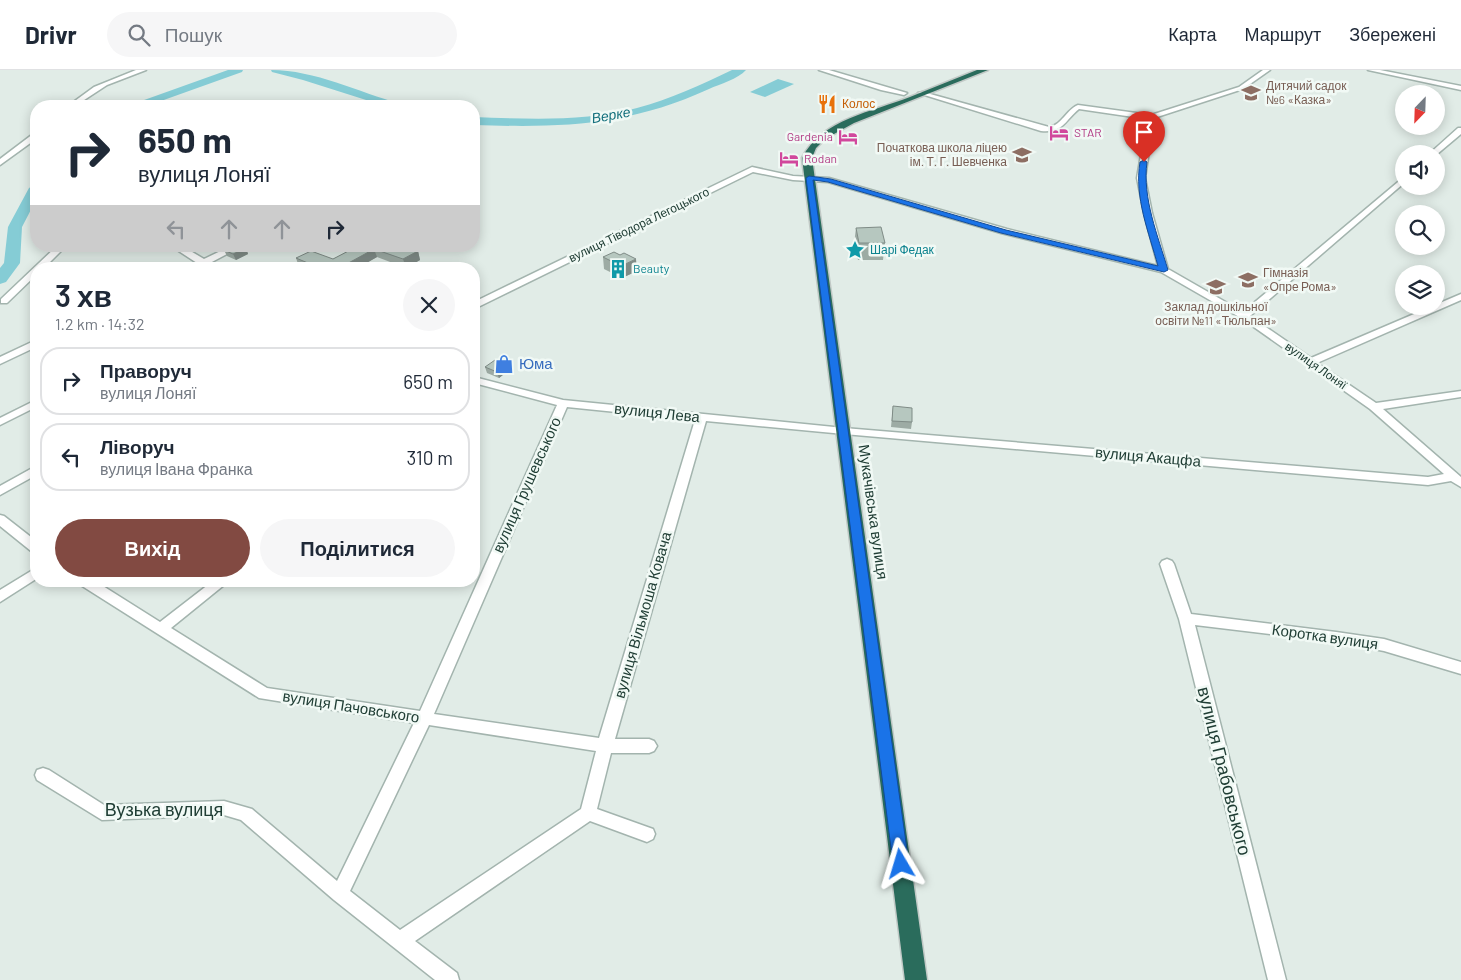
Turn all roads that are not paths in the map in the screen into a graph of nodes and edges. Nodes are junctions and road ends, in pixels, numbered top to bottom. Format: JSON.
{"nodes":[{"id":1,"x":143,"y":70,"type":"edge"},
{"id":2,"x":822,"y":70,"type":"edge"},
{"id":3,"x":984,"y":70,"type":"edge"},
{"id":4,"x":1267,"y":70,"type":"edge"},
{"id":5,"x":1371,"y":70,"type":"edge"},
{"id":6,"x":1461,"y":88,"type":"edge"},
{"id":7,"x":926,"y":93,"type":"junction"},
{"id":8,"x":905,"y":97,"type":"junction"},
{"id":9,"x":78,"y":100,"type":"edge"},
{"id":10,"x":1151,"y":117,"type":"junction"},
{"id":11,"x":1461,"y":130,"type":"edge"},
{"id":12,"x":30,"y":140,"type":"edge"},
{"id":13,"x":1444,"y":145,"type":"edge"},
{"id":14,"x":0,"y":162,"type":"edge"},
{"id":15,"x":809,"y":178,"type":"junction"},
{"id":16,"x":1395,"y":187,"type":"edge"},
{"id":17,"x":55,"y":252,"type":"edge"},
{"id":18,"x":185,"y":252,"type":"edge"},
{"id":19,"x":226,"y":252,"type":"edge"},
{"id":20,"x":45,"y":262,"type":"edge"},
{"id":21,"x":201,"y":262,"type":"edge"},
{"id":22,"x":205,"y":262,"type":"edge"},
{"id":23,"x":1164,"y":270,"type":"junction"},
{"id":24,"x":30,"y":276,"type":"edge"},
{"id":25,"x":1461,"y":297,"type":"edge"},
{"id":26,"x":4,"y":301,"type":"dead end"},
{"id":27,"x":480,"y":303,"type":"edge"},
{"id":28,"x":1244,"y":316,"type":"junction"},
{"id":29,"x":30,"y":346,"type":"edge"},
{"id":30,"x":0,"y":361,"type":"edge"},
{"id":31,"x":1310,"y":362,"type":"junction"},
{"id":32,"x":480,"y":382,"type":"edge"},
{"id":33,"x":1461,"y":394,"type":"edge"},
{"id":34,"x":563,"y":403,"type":"junction"},
{"id":35,"x":30,"y":406,"type":"edge"},
{"id":36,"x":1374,"y":407,"type":"junction"},
{"id":37,"x":702,"y":418,"type":"junction"},
{"id":38,"x":0,"y":422,"type":"edge"},
{"id":39,"x":844,"y":432,"type":"junction"},
{"id":40,"x":30,"y":474,"type":"edge"},
{"id":41,"x":1457,"y":480,"type":"edge"},
{"id":42,"x":0,"y":491,"type":"edge"},
{"id":43,"x":0,"y":519,"type":"edge"},
{"id":44,"x":30,"y":543,"type":"edge"},
{"id":45,"x":1167,"y":564,"type":"dead end"},
{"id":46,"x":30,"y":577,"type":"edge"},
{"id":47,"x":94,"y":587,"type":"edge"},
{"id":48,"x":215,"y":587,"type":"edge"},
{"id":49,"x":0,"y":597,"type":"edge"},
{"id":50,"x":1186,"y":619,"type":"junction"},
{"id":51,"x":160,"y":629,"type":"junction"},
{"id":52,"x":1461,"y":668,"type":"edge"},
{"id":53,"x":424,"y":719,"type":"junction"},
{"id":54,"x":605,"y":746,"type":"junction"},
{"id":55,"x":648,"y":746,"type":"dead end"},
{"id":56,"x":43,"y":775,"type":"dead end"},
{"id":57,"x":588,"y":813,"type":"junction"},
{"id":58,"x":647,"y":834,"type":"dead end"},
{"id":59,"x":340,"y":894,"type":"junction"},
{"id":60,"x":399,"y":941,"type":"junction"},
{"id":61,"x":450,"y":980,"type":"edge"},
{"id":62,"x":916,"y":980,"type":"edge"},
{"id":63,"x":1278,"y":980,"type":"edge"}],
"edges":[{"from":1,"to":9,"type":"street"},
{"from":2,"to":8,"type":"street"},
{"from":3,"to":7,"type":"highway","name":"Мукачівська вулиця"},
{"from":4,"to":10,"type":"street"},
{"from":5,"to":6,"type":"street"},
{"from":7,"to":8,"type":"highway","name":"Мукачівська вулиця"},
{"from":7,"to":10,"type":"street"},
{"from":8,"to":15,"type":"highway","name":"Мукачівська вулиця"},
{"from":10,"to":23,"type":"street"},
{"from":11,"to":13,"type":"street"},
{"from":12,"to":14,"type":"street"},
{"from":15,"to":23,"type":"street","name":"вулиця Лоняї"},
{"from":15,"to":27,"type":"street","name":"вулиця Тіводора Легоцького"},
{"from":15,"to":39,"type":"highway","name":"Мукачівська вулиця"},
{"from":16,"to":28,"type":"street"},
{"from":17,"to":20,"type":"street"},
{"from":18,"to":21,"type":"street"},
{"from":19,"to":22,"type":"street"},
{"from":23,"to":28,"type":"street","name":"вулиця Лоняї"},
{"from":24,"to":26,"type":"street"},
{"from":25,"to":31,"type":"street"},
{"from":28,"to":31,"type":"street","name":"вулиця Лоняї"},
{"from":29,"to":30,"type":"street"},
{"from":31,"to":36,"type":"street","name":"вулиця Лоняї"},
{"from":32,"to":34,"type":"street","name":"вулиця Лева"},
{"from":33,"to":36,"type":"street"},
{"from":34,"to":37,"type":"street","name":"вулиця Лева"},
{"from":34,"to":53,"type":"street","name":"вулиця Грушевського"},
{"from":35,"to":38,"type":"street"},
{"from":36,"to":41,"type":"street","name":"вулиця Лоняї"},
{"from":37,"to":39,"type":"street","name":"вулиця Лева"},
{"from":37,"to":54,"type":"street","name":"вулиця Вільмоша Ковача"},
{"from":39,"to":41,"type":"street","name":"вулиця Акацфа"},
{"from":39,"to":62,"type":"highway","name":"Мукачівська вулиця"},
{"from":40,"to":42,"type":"street"},
{"from":43,"to":44,"type":"street"},
{"from":45,"to":50,"type":"street","name":"вулиця Грабовського"},
{"from":46,"to":49,"type":"street"},
{"from":47,"to":51,"type":"street","name":"вулиця Пачовського"},
{"from":48,"to":51,"type":"street"},
{"from":50,"to":52,"type":"street","name":"Коротка вулиця"},
{"from":50,"to":63,"type":"street","name":"вулиця Грабовського"},
{"from":51,"to":53,"type":"street","name":"вулиця Пачовського"},
{"from":53,"to":54,"type":"street","name":"вулиця Пачовського"},
{"from":53,"to":59,"type":"street","name":"вулиця Грушевського"},
{"from":54,"to":55,"type":"street","name":"вулиця Пачовського"},
{"from":54,"to":57,"type":"street","name":"вулиця Вільмоша Ковача"},
{"from":56,"to":59,"type":"street","name":"Вузька вулиця"},
{"from":57,"to":58,"type":"street"},
{"from":57,"to":60,"type":"street"},
{"from":59,"to":60,"type":"street","name":"Вузька вулиця"},
{"from":60,"to":61,"type":"street","name":"Вузька вулиця"}]}
